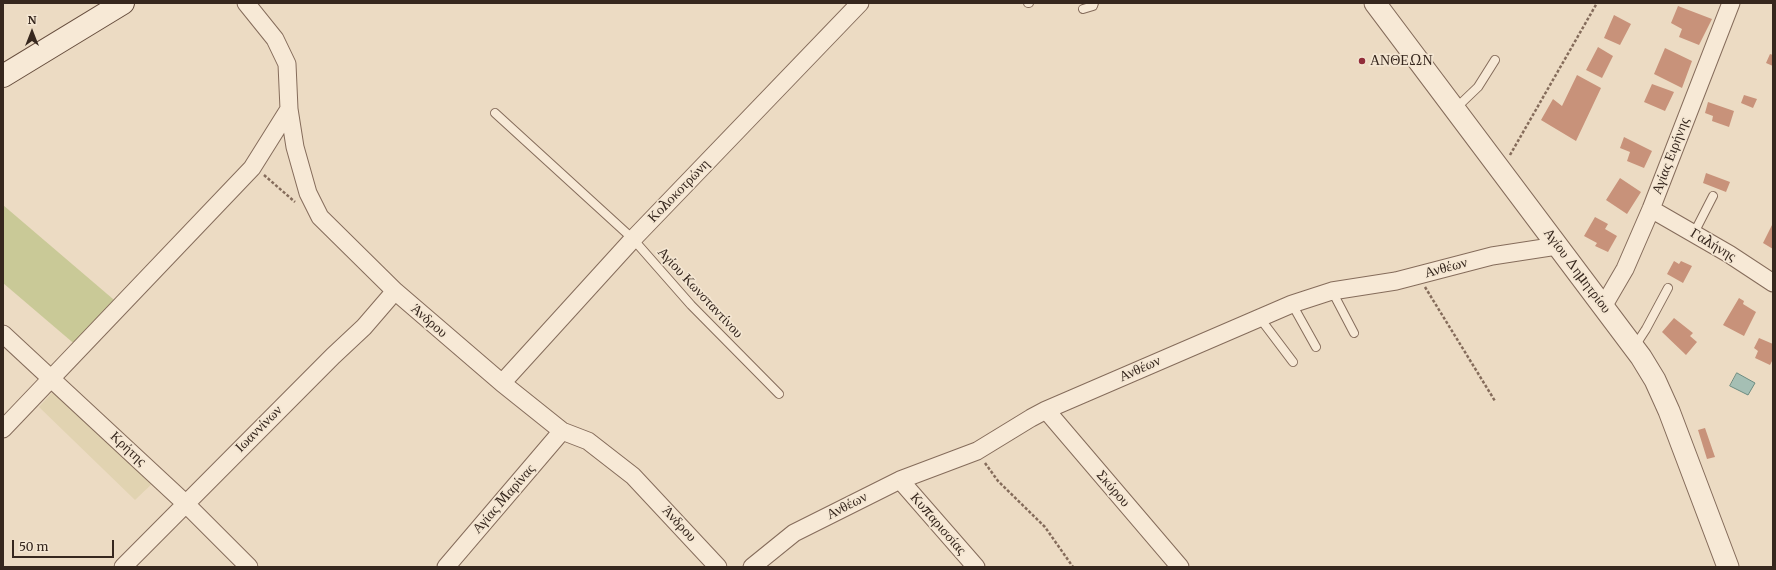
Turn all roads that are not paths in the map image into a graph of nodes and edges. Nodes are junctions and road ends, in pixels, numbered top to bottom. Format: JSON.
{"nodes":[{"id":1,"x":123,"y":3,"type":"edge"},
{"id":2,"x":246,"y":3,"type":"edge"},
{"id":3,"x":860,"y":3,"type":"edge"},
{"id":4,"x":1094,"y":3,"type":"edge"},
{"id":5,"x":1375,"y":3,"type":"edge"},
{"id":6,"x":1731,"y":3,"type":"edge"},
{"id":7,"x":1083,"y":9,"type":"dead end"},
{"id":8,"x":1495,"y":60,"type":"dead end"},
{"id":9,"x":3,"y":76,"type":"edge"},
{"id":10,"x":289,"y":109,"type":"junction"},
{"id":11,"x":1455,"y":109,"type":"junction"},
{"id":12,"x":495,"y":113,"type":"dead end"},
{"id":13,"x":1713,"y":196,"type":"dead end"},
{"id":14,"x":1651,"y":209,"type":"junction"},
{"id":15,"x":1694,"y":233,"type":"junction"},
{"id":16,"x":633,"y":239,"type":"junction"},
{"id":17,"x":1558,"y":246,"type":"junction"},
{"id":18,"x":1773,"y":283,"type":"edge"},
{"id":19,"x":1668,"y":288,"type":"dead end"},
{"id":20,"x":1332,"y":291,"type":"junction"},
{"id":21,"x":395,"y":292,"type":"junction"},
{"id":22,"x":1292,"y":304,"type":"junction"},
{"id":23,"x":1604,"y":305,"type":"junction"},
{"id":24,"x":1260,"y":317,"type":"junction"},
{"id":25,"x":3,"y":334,"type":"edge"},
{"id":26,"x":1354,"y":334,"type":"dead end"},
{"id":27,"x":1635,"y":346,"type":"junction"},
{"id":28,"x":1316,"y":347,"type":"dead end"},
{"id":29,"x":1293,"y":362,"type":"dead end"},
{"id":30,"x":51,"y":378,"type":"junction"},
{"id":31,"x":502,"y":383,"type":"junction"},
{"id":32,"x":779,"y":394,"type":"dead end"},
{"id":33,"x":1046,"y":410,"type":"junction"},
{"id":34,"x":3,"y":430,"type":"edge"},
{"id":35,"x":562,"y":431,"type":"junction"},
{"id":36,"x":900,"y":480,"type":"junction"},
{"id":37,"x":186,"y":503,"type":"junction"},
{"id":38,"x":123,"y":567,"type":"edge"},
{"id":39,"x":249,"y":567,"type":"edge"},
{"id":40,"x":446,"y":567,"type":"edge"},
{"id":41,"x":718,"y":567,"type":"edge"},
{"id":42,"x":752,"y":567,"type":"edge"},
{"id":43,"x":976,"y":567,"type":"edge"},
{"id":44,"x":1180,"y":567,"type":"edge"},
{"id":45,"x":1728,"y":567,"type":"edge"}],
"edges":[{"from":1,"to":9,"type":"main road"},
{"from":2,"to":10,"type":"street","name":"Άνδρου"},
{"from":3,"to":16,"type":"street","name":"Κολοκοτρώνη"},
{"from":4,"to":7,"type":"lane"},
{"from":5,"to":11,"type":"street","name":"Αγίου Δημητρίου"},
{"from":6,"to":14,"type":"street","name":"Αγίας Ειρήνης"},
{"from":8,"to":11,"type":"lane"},
{"from":10,"to":21,"type":"street","name":"Άνδρου"},
{"from":10,"to":30,"type":"street"},
{"from":11,"to":17,"type":"street","name":"Αγίου Δημητρίου"},
{"from":12,"to":16,"type":"lane","name":"Αγίου Κωνσταντίνου"},
{"from":13,"to":15,"type":"lane"},
{"from":14,"to":15,"type":"street","name":"Γαλήνης"},
{"from":14,"to":23,"type":"street","name":"Αγίας Ειρήνης"},
{"from":15,"to":18,"type":"street","name":"Γαλήνης"},
{"from":16,"to":31,"type":"street","name":"Κολοκοτρώνη"},
{"from":16,"to":32,"type":"lane","name":"Αγίου Κωνσταντίνου"},
{"from":17,"to":20,"type":"street","name":"Ανθέων"},
{"from":17,"to":23,"type":"street","name":"Αγίου Δημητρίου"},
{"from":19,"to":27,"type":"lane"},
{"from":20,"to":22,"type":"street","name":"Ανθέων"},
{"from":20,"to":26,"type":"lane"},
{"from":21,"to":31,"type":"street","name":"Άνδρου"},
{"from":21,"to":37,"type":"street","name":"Ιωαννίνων"},
{"from":22,"to":24,"type":"street","name":"Ανθέων"},
{"from":22,"to":28,"type":"lane"},
{"from":23,"to":27,"type":"street","name":"Αγίου Δημητρίου"},
{"from":24,"to":29,"type":"lane"},
{"from":24,"to":33,"type":"street","name":"Ανθέων"},
{"from":25,"to":30,"type":"street","name":"Κρήτης"},
{"from":27,"to":45,"type":"street","name":"Αγίου Δημητρίου"},
{"from":30,"to":34,"type":"street"},
{"from":30,"to":37,"type":"street","name":"Κρήτης"},
{"from":31,"to":35,"type":"street","name":"Άνδρου"},
{"from":33,"to":36,"type":"street","name":"Ανθέων"},
{"from":33,"to":44,"type":"street","name":"Σκύρου"},
{"from":35,"to":40,"type":"street","name":"Αγίας Μαρίνας"},
{"from":35,"to":41,"type":"street","name":"Άνδρου"},
{"from":36,"to":42,"type":"street","name":"Ανθέων"},
{"from":36,"to":43,"type":"street","name":"Κυπαρισσίας"},
{"from":37,"to":38,"type":"street","name":"Ιωαννίνων"},
{"from":37,"to":39,"type":"street","name":"Κρήτης"}]}
